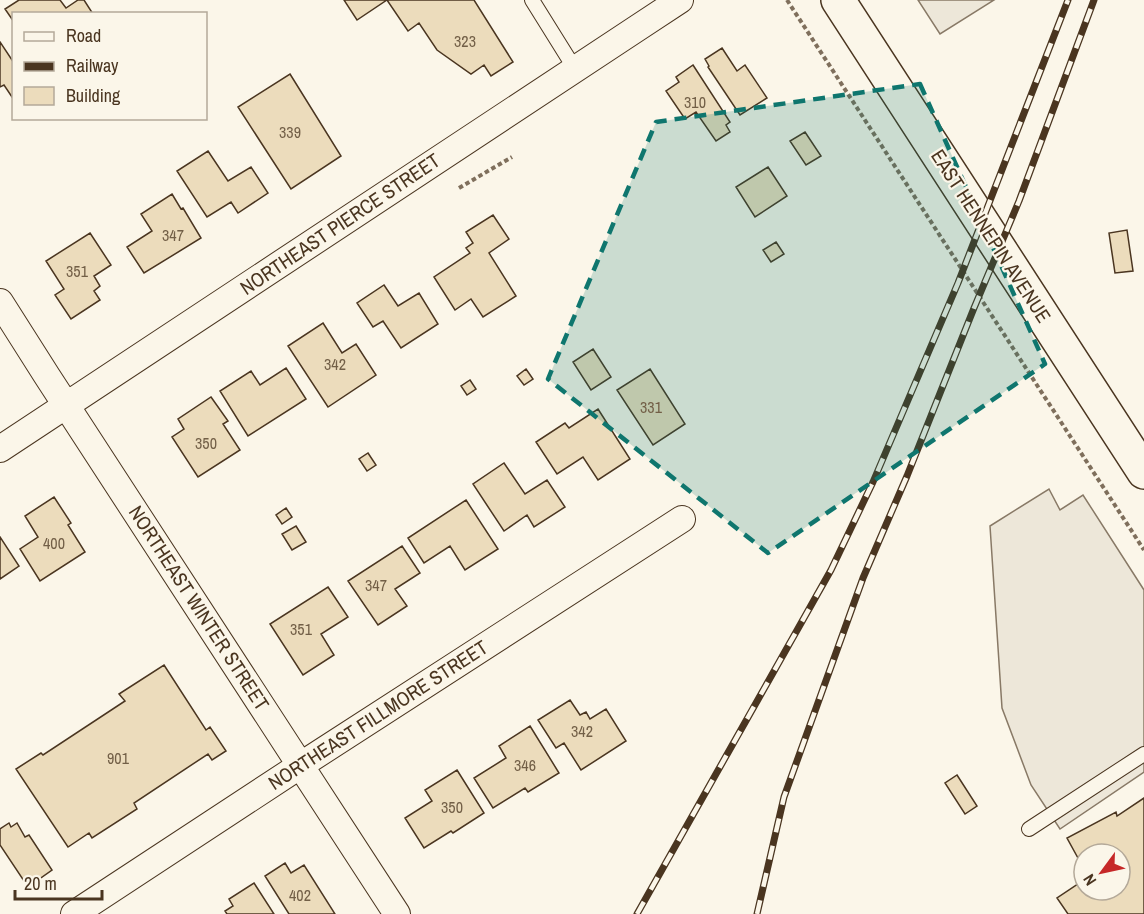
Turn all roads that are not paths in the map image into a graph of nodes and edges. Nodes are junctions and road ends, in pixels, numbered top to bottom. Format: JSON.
{"nodes":[{"id":1,"x":532,"y":0,"type":"edge"},
{"id":2,"x":680,"y":0,"type":"edge"},
{"id":3,"x":838,"y":0,"type":"edge"},
{"id":4,"x":575,"y":69,"type":"junction"},
{"id":5,"x":0,"y":302,"type":"edge"},
{"id":6,"x":67,"y":405,"type":"junction"},
{"id":7,"x":0,"y":449,"type":"edge"},
{"id":8,"x":1144,"y":472,"type":"edge"},
{"id":9,"x":682,"y":519,"type":"dead end"},
{"id":10,"x":1144,"y":754,"type":"edge"},
{"id":11,"x":301,"y":765,"type":"junction"},
{"id":12,"x":1029,"y":830,"type":"dead end"},
{"id":13,"x":74,"y":914,"type":"edge"},
{"id":14,"x":398,"y":914,"type":"edge"}],
"edges":[{"from":1,"to":4,"type":"lane"},
{"from":2,"to":4,"type":"street","name":"NORTHEAST PIERCE STREET"},
{"from":3,"to":8,"type":"main road","name":"EAST HENNEPIN AVENUE"},
{"from":4,"to":6,"type":"street","name":"NORTHEAST PIERCE STREET"},
{"from":5,"to":6,"type":"street","name":"NORTHEAST WINTER STREET"},
{"from":6,"to":7,"type":"street","name":"NORTHEAST PIERCE STREET"},
{"from":6,"to":11,"type":"street","name":"NORTHEAST WINTER STREET"},
{"from":9,"to":11,"type":"street","name":"NORTHEAST FILLMORE STREET"},
{"from":10,"to":12,"type":"lane"},
{"from":11,"to":13,"type":"street","name":"NORTHEAST FILLMORE STREET"},
{"from":11,"to":14,"type":"street","name":"NORTHEAST WINTER STREET"}]}
